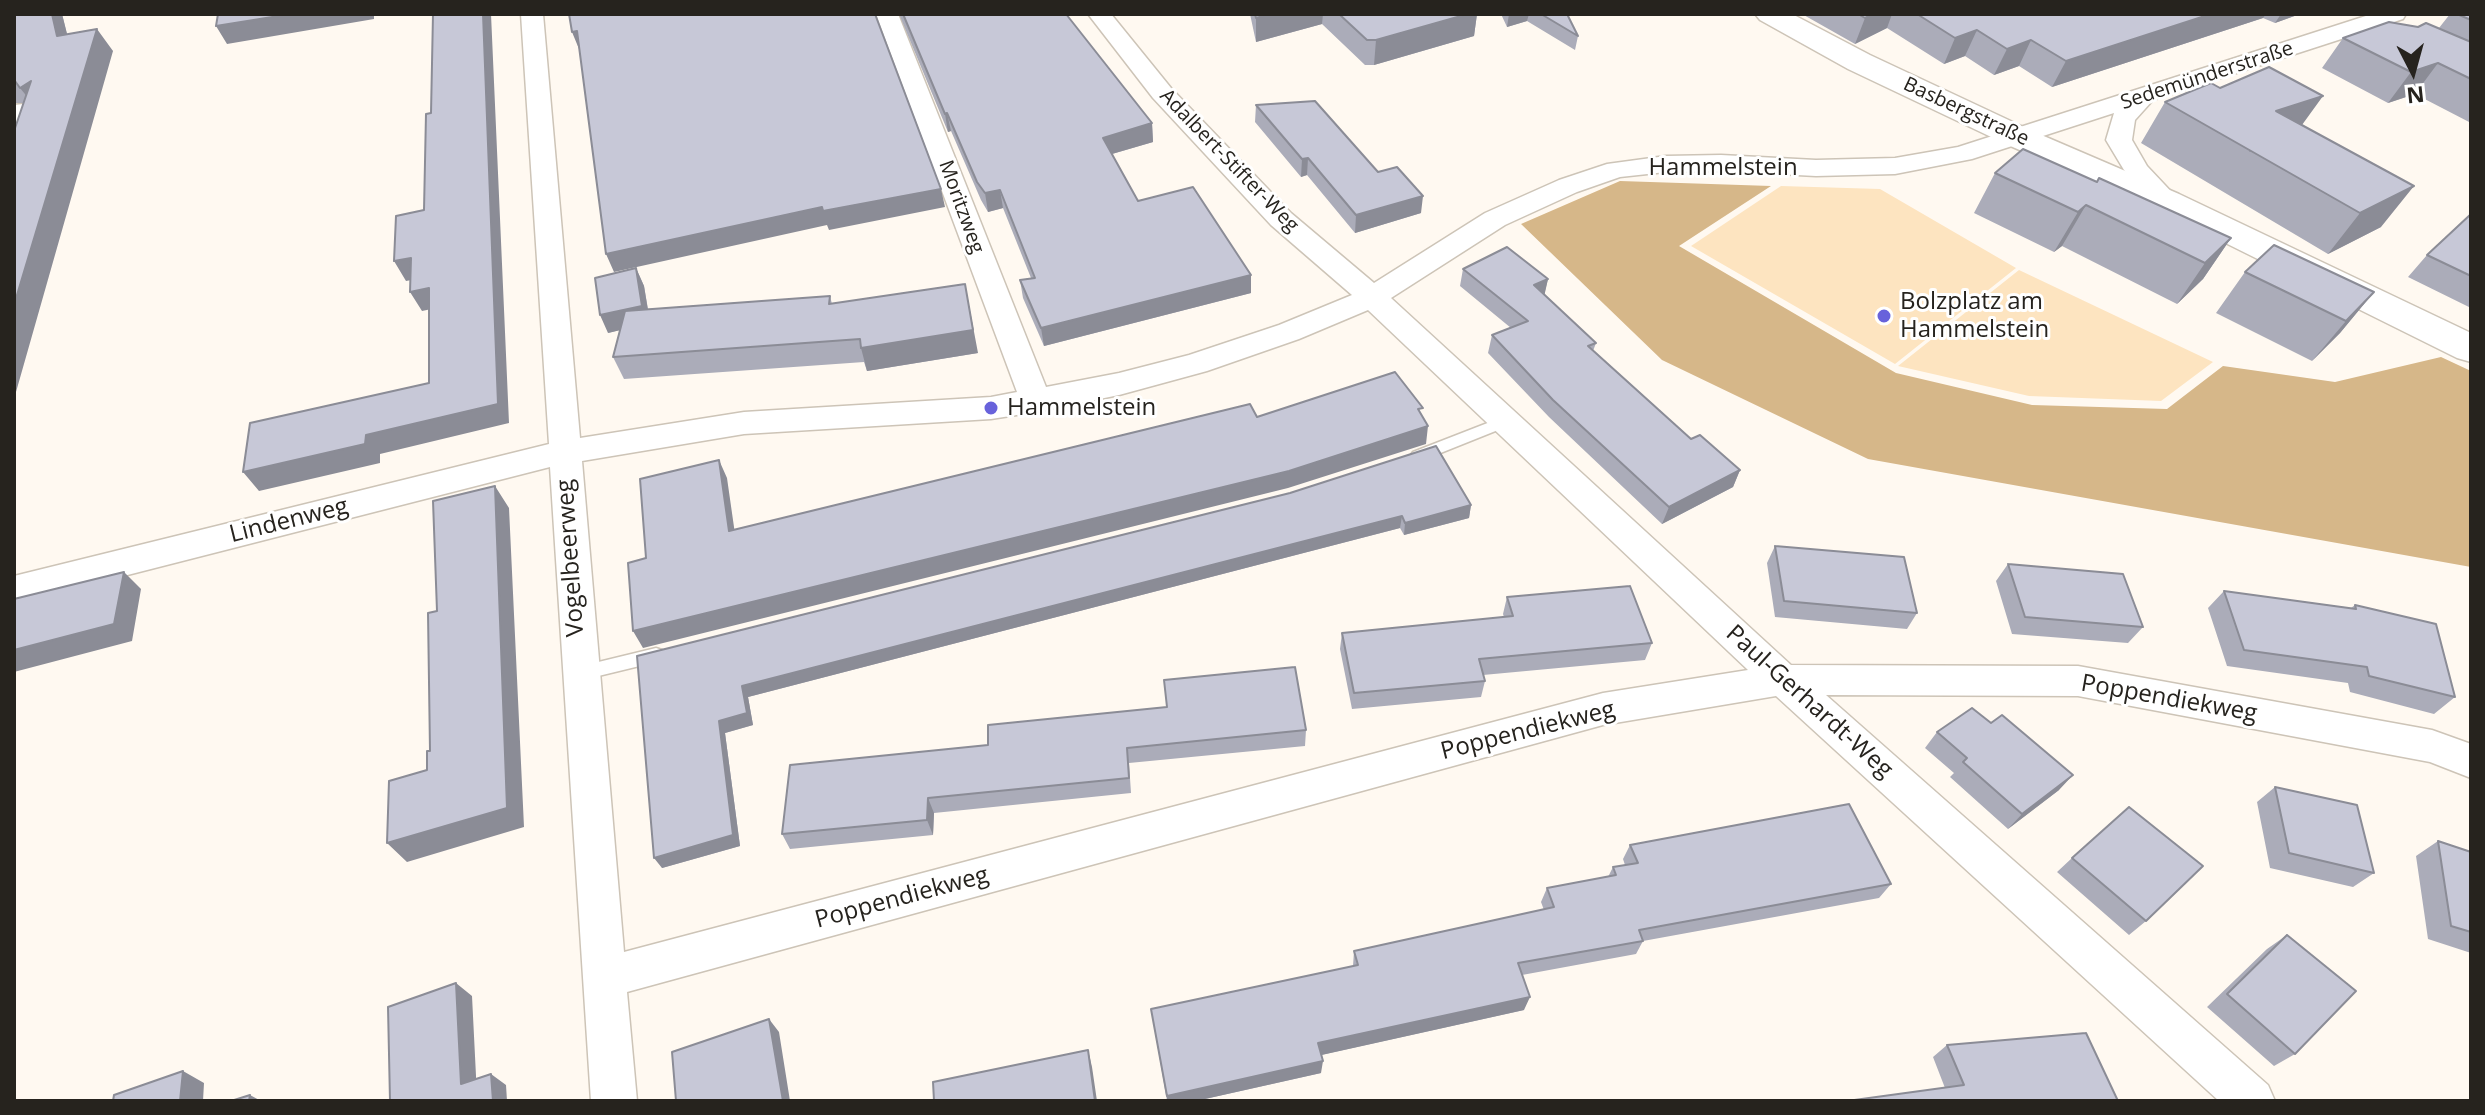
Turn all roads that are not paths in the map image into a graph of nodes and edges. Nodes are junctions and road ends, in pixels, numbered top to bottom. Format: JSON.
{"nodes":[{"id":1,"x":532,"y":14,"type":"edge"},
{"id":2,"x":887,"y":14,"type":"edge"},
{"id":3,"x":1099,"y":14,"type":"edge"},
{"id":4,"x":1770,"y":14,"type":"edge"},
{"id":5,"x":2343,"y":14,"type":"edge"},
{"id":6,"x":2365,"y":24,"type":"junction"},
{"id":7,"x":2393,"y":25,"type":"edge"},
{"id":8,"x":2143,"y":97,"type":"junction"},
{"id":9,"x":14,"y":112,"type":"edge"},
{"id":10,"x":14,"y":138,"type":"edge"},
{"id":11,"x":2020,"y":138,"type":"junction"},
{"id":12,"x":2167,"y":201,"type":"junction"},
{"id":13,"x":1372,"y":297,"type":"junction"},
{"id":14,"x":2471,"y":349,"type":"edge"},
{"id":15,"x":1036,"y":401,"type":"junction"},
{"id":16,"x":1503,"y":422,"type":"junction"},
{"id":17,"x":563,"y":452,"type":"junction"},
{"id":18,"x":1395,"y":464,"type":"edge"},
{"id":19,"x":14,"y":590,"type":"edge"},
{"id":20,"x":673,"y":651,"type":"edge"},
{"id":21,"x":580,"y":674,"type":"junction"},
{"id":22,"x":1783,"y":680,"type":"junction"},
{"id":23,"x":2471,"y":761,"type":"edge"},
{"id":24,"x":604,"y":978,"type":"junction"},
{"id":25,"x":614,"y":1101,"type":"edge"},
{"id":26,"x":2252,"y":1101,"type":"edge"}],
"edges":[{"from":1,"to":17,"type":"street","name":"Vogelbeerweg"},
{"from":2,"to":15,"type":"street","name":"Moritzweg"},
{"from":3,"to":13,"type":"street","name":"Adalbert-Stifter-Weg"},
{"from":4,"to":11,"type":"main road","name":"Basbergstraße"},
{"from":5,"to":6,"type":"street"},
{"from":6,"to":7,"type":"street"},
{"from":6,"to":8,"type":"street","name":"Sedemünderstraße"},
{"from":8,"to":11,"type":"street","name":"Sedemünderstraße"},
{"from":8,"to":12,"type":"street","name":"Basbergstraße"},
{"from":9,"to":10,"type":"street"},
{"from":11,"to":12,"type":"main road","name":"Basbergstraße"},
{"from":11,"to":13,"type":"street","name":"Hammelstein"},
{"from":12,"to":14,"type":"main road","name":"Basbergstraße"},
{"from":13,"to":15,"type":"street","name":"Hammelstein"},
{"from":13,"to":16,"type":"street","name":"Paul-Gerhardt-Weg"},
{"from":15,"to":17,"type":"street","name":"Hammelstein"},
{"from":16,"to":18,"type":"lane"},
{"from":16,"to":22,"type":"street","name":"Paul-Gerhardt-Weg"},
{"from":17,"to":19,"type":"street","name":"Lindenweg"},
{"from":17,"to":21,"type":"street","name":"Vogelbeerweg"},
{"from":20,"to":21,"type":"lane"},
{"from":21,"to":24,"type":"street","name":"Vogelbeerweg"},
{"from":22,"to":23,"type":"street","name":"Poppendiekweg"},
{"from":22,"to":24,"type":"street","name":"Poppendiekweg"},
{"from":22,"to":26,"type":"street","name":"Paul-Gerhardt-Weg"},
{"from":24,"to":25,"type":"street","name":"Vogelbeerweg"}]}
